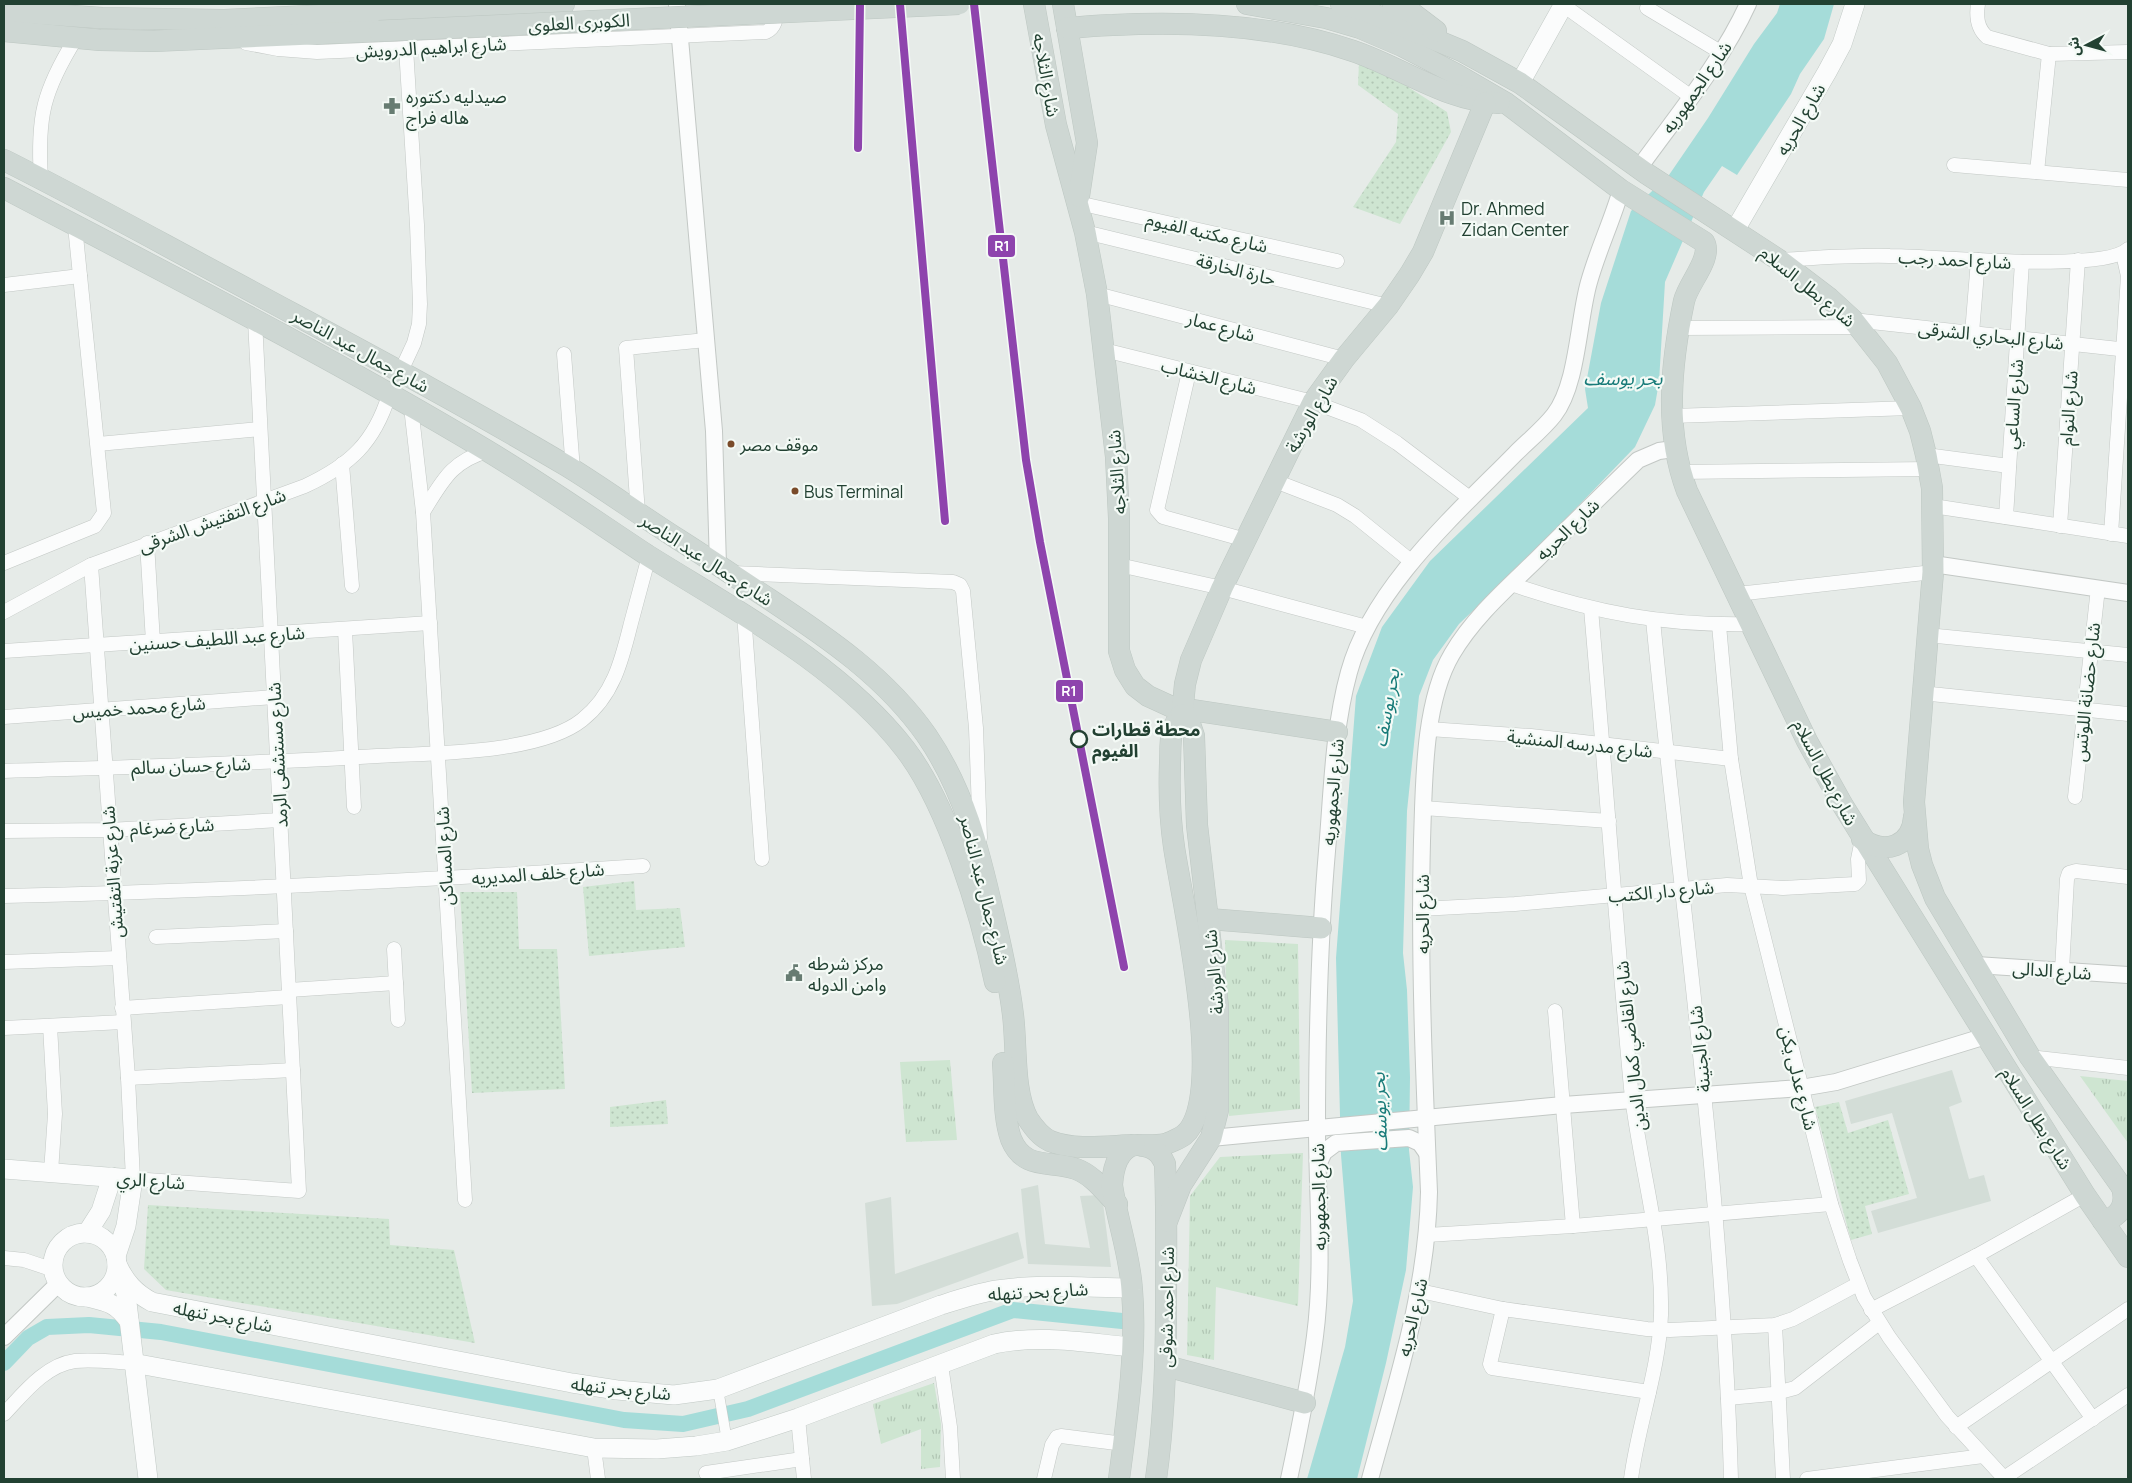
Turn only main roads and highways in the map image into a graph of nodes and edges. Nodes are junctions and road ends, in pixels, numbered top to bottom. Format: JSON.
{"nodes":[{"id":1,"x":564,"y":4,"type":"edge"},
{"id":2,"x":959,"y":4,"type":"edge"},
{"id":3,"x":1034,"y":4,"type":"edge"},
{"id":4,"x":1063,"y":4,"type":"edge"},
{"id":5,"x":1247,"y":4,"type":"edge"},
{"id":6,"x":1342,"y":4,"type":"edge"},
{"id":7,"x":1393,"y":4,"type":"edge"},
{"id":8,"x":1564,"y":4,"type":"edge"},
{"id":9,"x":1855,"y":4,"type":"edge"},
{"id":10,"x":4,"y":11,"type":"edge"},
{"id":11,"x":378,"y":22,"type":"junction"},
{"id":12,"x":1068,"y":28,"type":"junction"},
{"id":13,"x":4,"y":31,"type":"edge"},
{"id":14,"x":1462,"y":51,"type":"junction"},
{"id":15,"x":1520,"y":83,"type":"junction"},
{"id":16,"x":1485,"y":102,"type":"junction"},
{"id":17,"x":1506,"y":103,"type":"junction"},
{"id":18,"x":4,"y":160,"type":"edge"},
{"id":19,"x":4,"y":188,"type":"edge"},
{"id":20,"x":1078,"y":203,"type":"junction"},
{"id":21,"x":1735,"y":230,"type":"junction"},
{"id":22,"x":1182,"y":712,"type":"junction"},
{"id":23,"x":1337,"y":732,"type":"road end"},
{"id":24,"x":1914,"y":817,"type":"junction"},
{"id":25,"x":1862,"y":839,"type":"junction"},
{"id":26,"x":1934,"y":898,"type":"junction"},
{"id":27,"x":1907,"y":911,"type":"junction"},
{"id":28,"x":1208,"y":919,"type":"junction"},
{"id":29,"x":1321,"y":928,"type":"road end"},
{"id":30,"x":1040,"y":1135,"type":"junction"},
{"id":31,"x":1138,"y":1145,"type":"junction"},
{"id":32,"x":1016,"y":1148,"type":"junction"},
{"id":33,"x":4,"y":1169,"type":"edge"},
{"id":34,"x":112,"y":1177,"type":"junction"},
{"id":35,"x":2125,"y":1192,"type":"edge"},
{"id":36,"x":1117,"y":1204,"type":"junction"},
{"id":37,"x":1167,"y":1221,"type":"junction"},
{"id":38,"x":2103,"y":1221,"type":"junction"},
{"id":39,"x":87,"y":1232,"type":"junction"},
{"id":40,"x":2128,"y":1257,"type":"edge"},
{"id":41,"x":117,"y":1262,"type":"junction"},
{"id":42,"x":1132,"y":1288,"type":"junction"},
{"id":43,"x":87,"y":1296,"type":"junction"},
{"id":44,"x":152,"y":1302,"type":"junction"},
{"id":45,"x":129,"y":1321,"type":"junction"},
{"id":46,"x":1132,"y":1347,"type":"junction"},
{"id":47,"x":133,"y":1363,"type":"junction"},
{"id":48,"x":1166,"y":1366,"type":"junction"},
{"id":49,"x":1305,"y":1403,"type":"road end"},
{"id":50,"x":148,"y":1479,"type":"edge"},
{"id":51,"x":1119,"y":1479,"type":"edge"},
{"id":52,"x":1156,"y":1479,"type":"edge"}],
"edges":[{"from":1,"to":11,"type":"main road","name":"الكوبرى العلوى"},
{"from":2,"to":11,"type":"main road","name":"الكوبرى العلوى","bridge":true},
{"from":3,"to":20,"type":"main road","name":"شارع الثلاجه"},
{"from":4,"to":12,"type":"main road","name":"شارع الثلاجه"},
{"from":5,"to":17,"type":"main road"},
{"from":6,"to":14,"type":"main road"},
{"from":7,"to":14,"type":"main road"},
{"from":8,"to":15,"type":"main road"},
{"from":9,"to":21,"type":"main road","name":"شارع الحريه"},
{"from":10,"to":11,"type":"main road","name":"شارع ابراهيم الدرويش"},
{"from":11,"to":13,"type":"main road","name":"شارع ابراهيم الدرويش"},
{"from":12,"to":16,"type":"main road"},
{"from":12,"to":20,"type":"main road","name":"شارع الثلاجه"},
{"from":14,"to":15,"type":"main road"},
{"from":15,"to":21,"type":"main road","name":"شارع بطل السلام"},
{"from":16,"to":17,"type":"main road"},
{"from":16,"to":22,"type":"main road","name":"شارع الورشة"},
{"from":17,"to":25,"type":"main road","name":"شارع بطل السلام"},
{"from":18,"to":30,"type":"main road","name":"شارع جمال عبد الناصر"},
{"from":19,"to":32,"type":"main road","name":"شارع جمال عبد الناصر"},
{"from":20,"to":22,"type":"main road","name":"شارع الثلاجه"},
{"from":21,"to":24,"type":"main road","name":"شارع بطل السلام"},
{"from":22,"to":23,"type":"main road","name":"شارع الثلاجه"},
{"from":22,"to":28,"type":"main road","name":"شارع الورشة"},
{"from":22,"to":31,"type":"main road","name":"شارع الورشة"},
{"from":24,"to":25,"type":"main road"},
{"from":24,"to":26,"type":"main road","name":"شارع بطل السلام"},
{"from":25,"to":27,"type":"main road","name":"شارع بطل السلام"},
{"from":26,"to":27,"type":"main road"},
{"from":26,"to":35,"type":"main road","name":"شارع بطل السلام"},
{"from":27,"to":38,"type":"main road","name":"شارع بطل السلام"},
{"from":28,"to":29,"type":"main road"},
{"from":28,"to":37,"type":"main road","name":"شارع الورشة"},
{"from":30,"to":31,"type":"main road"},
{"from":30,"to":32,"type":"main road"},
{"from":31,"to":36,"type":"main road","name":"شارع احمد شوقى"},
{"from":31,"to":37,"type":"main road","name":"شارع احمد شوقى"},
{"from":32,"to":36,"type":"main road"},
{"from":33,"to":34,"type":"main road","name":"شارع الري"},
{"from":34,"to":39,"type":"main road"},
{"from":34,"to":41,"type":"main road","name":"شارع الري"},
{"from":35,"to":38,"type":"main road"},
{"from":36,"to":42,"type":"main road","name":"شارع احمد شوقى"},
{"from":37,"to":48,"type":"main road","name":"شارع احمد شوقى"},
{"from":38,"to":40,"type":"main road","name":"شارع بطل السلام"},
{"from":39,"to":41,"type":"main road"},
{"from":39,"to":43,"type":"main road"},
{"from":41,"to":43,"type":"main road"},
{"from":41,"to":44,"type":"main road","name":"شارع بحر تنهله"},
{"from":41,"to":45,"type":"main road"},
{"from":42,"to":44,"type":"main road","name":"شارع بحر تنهله"},
{"from":42,"to":46,"type":"main road","name":"شارع احمد شوقى"},
{"from":43,"to":45,"type":"main road"},
{"from":44,"to":45,"type":"main road"},
{"from":45,"to":47,"type":"main road"},
{"from":46,"to":47,"type":"main road"},
{"from":46,"to":51,"type":"main road","name":"شارع احمد شوقى"},
{"from":47,"to":50,"type":"main road"},
{"from":48,"to":49,"type":"main road"},
{"from":48,"to":52,"type":"main road","name":"شارع احمد شوقى"}]}
